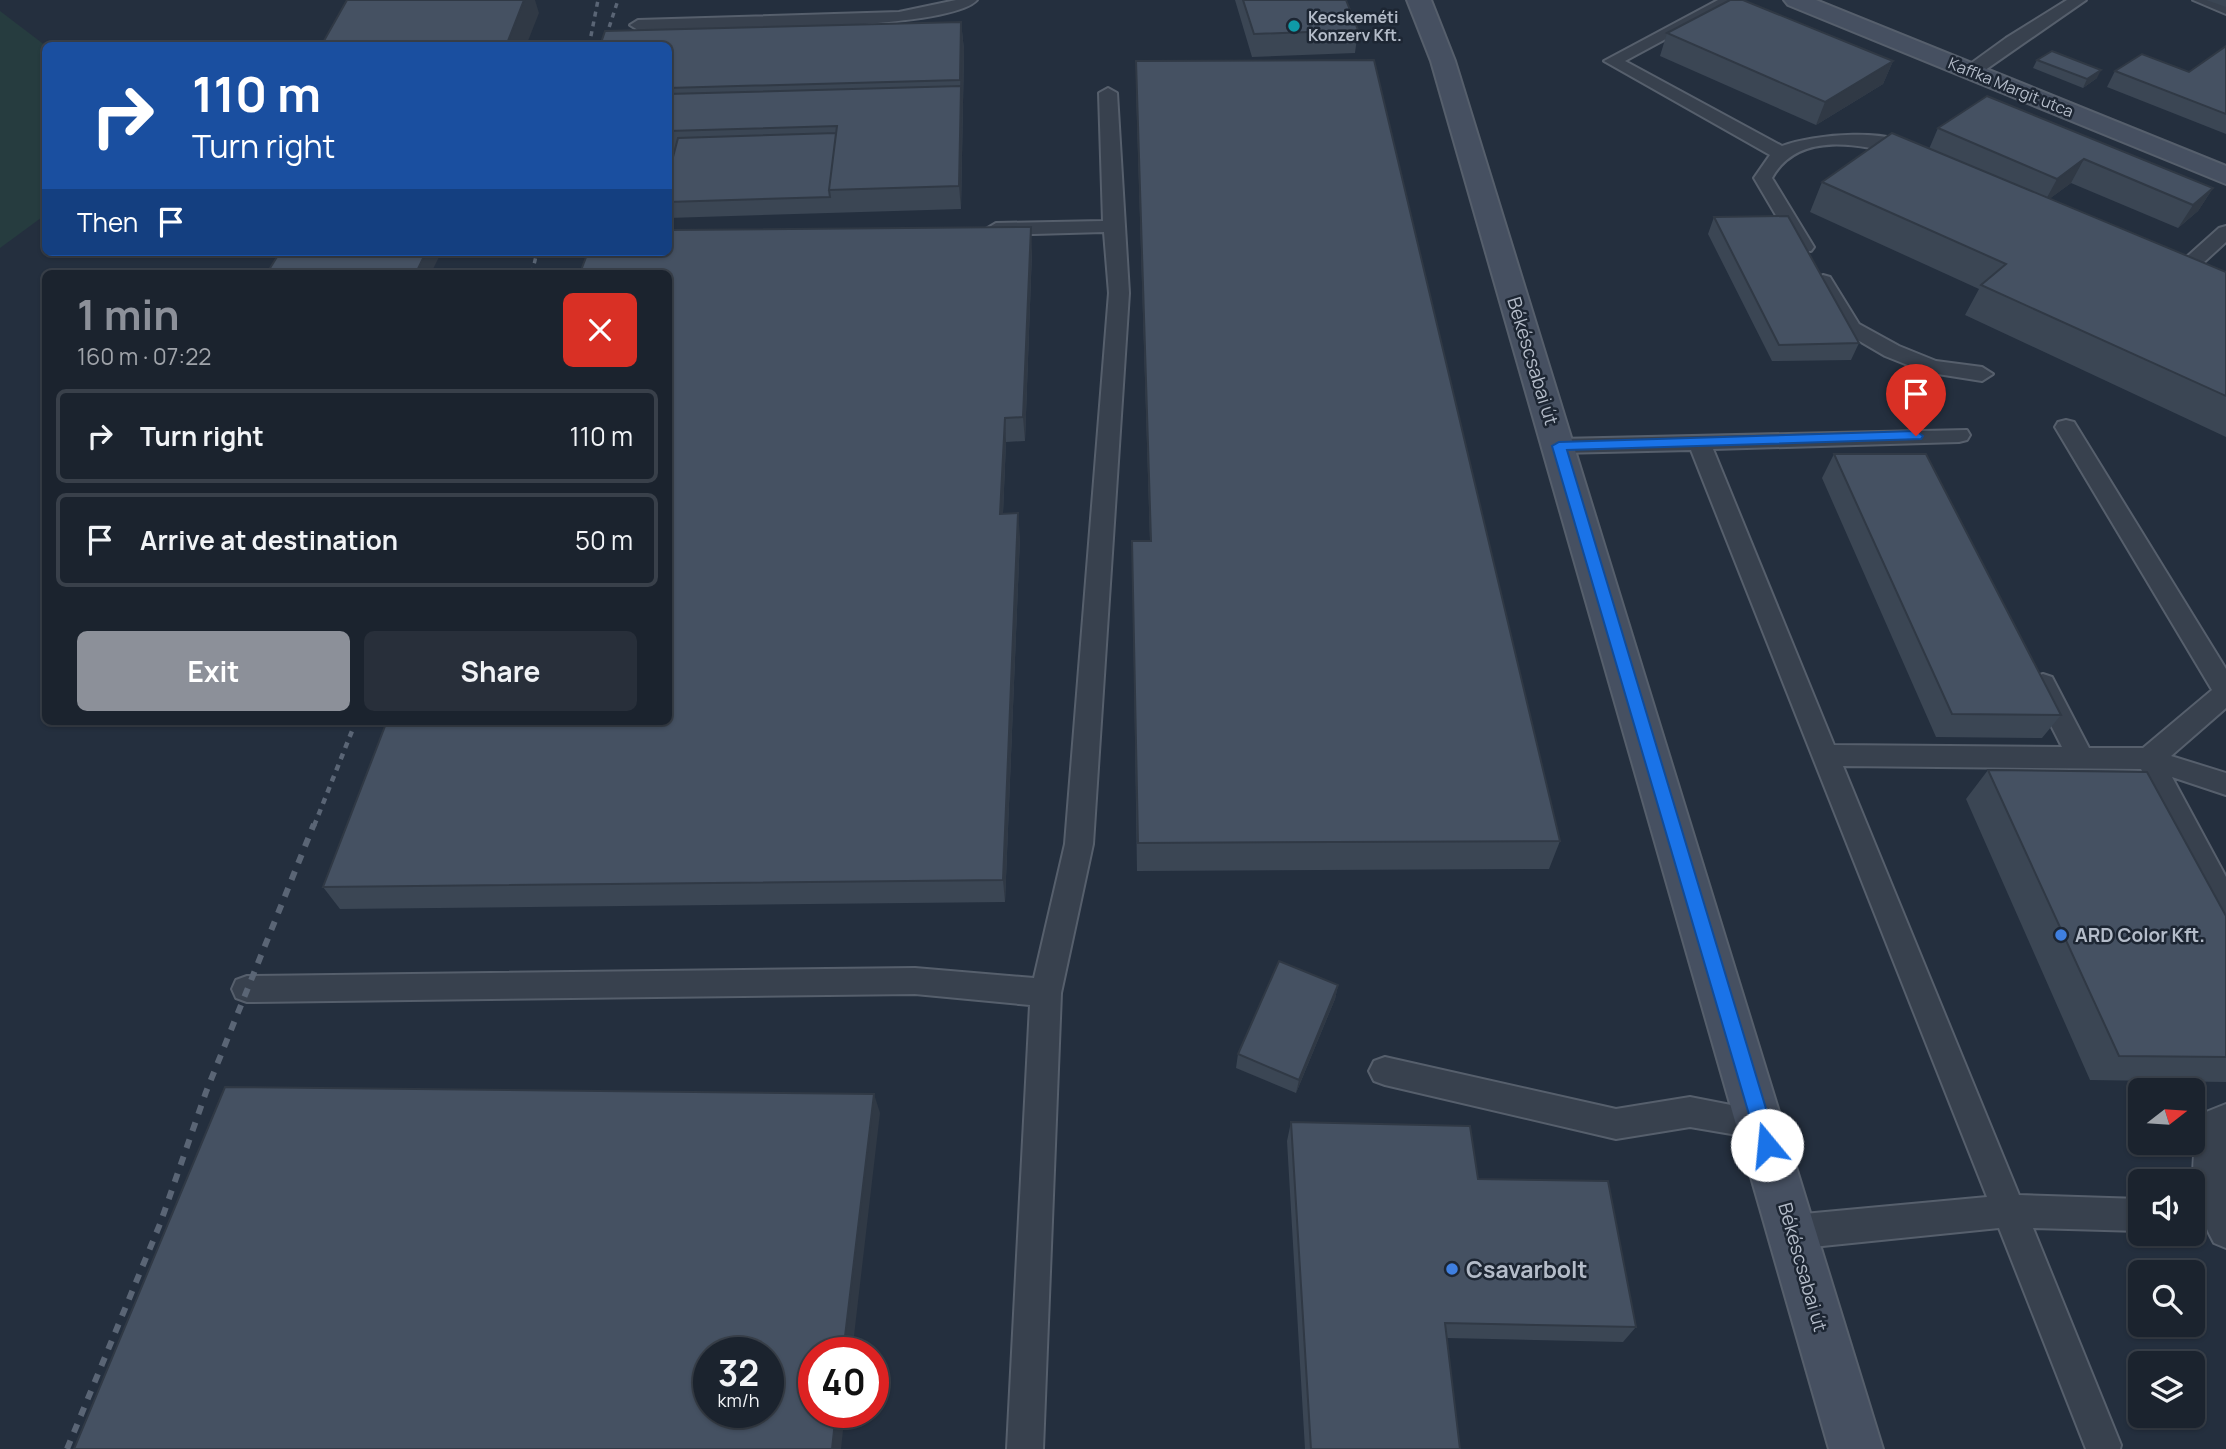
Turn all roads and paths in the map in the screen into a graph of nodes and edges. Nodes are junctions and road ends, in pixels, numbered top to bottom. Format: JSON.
{"nodes":[{"id":1,"x":969,"y":0,"type":"edge"},
{"id":2,"x":1419,"y":0,"type":"edge"},
{"id":3,"x":1730,"y":0,"type":"edge"},
{"id":4,"x":1796,"y":0,"type":"edge"},
{"id":5,"x":2078,"y":0,"type":"edge"},
{"id":6,"x":2201,"y":0,"type":"edge"},
{"id":7,"x":2226,"y":9,"type":"edge"},
{"id":8,"x":638,"y":25,"type":"dead end"},
{"id":9,"x":1972,"y":71,"type":"junction"},
{"id":10,"x":1108,"y":93,"type":"dead end"},
{"id":11,"x":1781,"y":153,"type":"junction"},
{"id":12,"x":1929,"y":160,"type":"edge"},
{"id":13,"x":2226,"y":176,"type":"edge"},
{"id":14,"x":1113,"y":226,"type":"junction"},
{"id":15,"x":974,"y":229,"type":"edge"},
{"id":16,"x":2226,"y":232,"type":"edge"},
{"id":17,"x":2146,"y":254,"type":"edge"},
{"id":18,"x":1982,"y":374,"type":"dead end"},
{"id":19,"x":2066,"y":427,"type":"dead end"},
{"id":20,"x":1958,"y":435,"type":"dead end"},
{"id":21,"x":1916,"y":436,"type":"junction"},
{"id":22,"x":1699,"y":441,"type":"junction"},
{"id":23,"x":1559,"y":446,"type":"junction"},
{"id":24,"x":1929,"y":460,"type":"edge"},
{"id":25,"x":2030,"y":658,"type":"edge"},
{"id":26,"x":1824,"y":755,"type":"junction"},
{"id":27,"x":2080,"y":757,"type":"junction"},
{"id":28,"x":2149,"y":759,"type":"junction"},
{"id":29,"x":2226,"y":784,"type":"edge"},
{"id":30,"x":2226,"y":905,"type":"edge"},
{"id":31,"x":247,"y":989,"type":"dead end"},
{"id":32,"x":1046,"y":993,"type":"junction"},
{"id":33,"x":1385,"y":1070,"type":"dead end"},
{"id":34,"x":2226,"y":1118,"type":"edge"},
{"id":35,"x":1761,"y":1124,"type":"junction"},
{"id":36,"x":2010,"y":1212,"type":"junction"},
{"id":37,"x":2128,"y":1215,"type":"edge"},
{"id":38,"x":2212,"y":1222,"type":"edge"},
{"id":39,"x":1793,"y":1232,"type":"junction"},
{"id":40,"x":2103,"y":1445,"type":"dead end"},
{"id":41,"x":1025,"y":1449,"type":"edge"},
{"id":42,"x":1856,"y":1449,"type":"edge"}],
"edges":[{"from":1,"to":8,"type":"lane"},
{"from":2,"to":23,"type":"street","name":"Békéscsabai út"},
{"from":3,"to":11,"type":"lane"},
{"from":4,"to":9,"type":"street","name":"Kaffka Margit utca"},
{"from":5,"to":9,"type":"lane"},
{"from":6,"to":7,"type":"lane"},
{"from":9,"to":13,"type":"street","name":"Kaffka Margit utca"},
{"from":10,"to":14,"type":"lane"},
{"from":11,"to":12,"type":"lane"},
{"from":11,"to":18,"type":"lane"},
{"from":14,"to":15,"type":"lane"},
{"from":14,"to":32,"type":"lane"},
{"from":16,"to":17,"type":"lane"},
{"from":19,"to":28,"type":"lane"},
{"from":20,"to":21,"type":"lane"},
{"from":21,"to":22,"type":"lane"},
{"from":21,"to":24,"type":"lane"},
{"from":22,"to":23,"type":"lane"},
{"from":22,"to":26,"type":"lane"},
{"from":23,"to":35,"type":"street","name":"Békéscsabai út"},
{"from":25,"to":27,"type":"lane"},
{"from":26,"to":27,"type":"lane"},
{"from":26,"to":36,"type":"lane"},
{"from":27,"to":28,"type":"lane"},
{"from":28,"to":29,"type":"lane"},
{"from":28,"to":30,"type":"lane"},
{"from":31,"to":32,"type":"lane"},
{"from":32,"to":41,"type":"lane"},
{"from":33,"to":35,"type":"lane"},
{"from":34,"to":38,"type":"lane"},
{"from":35,"to":39,"type":"street","name":"Békéscsabai út"},
{"from":36,"to":37,"type":"lane"},
{"from":36,"to":39,"type":"lane"},
{"from":36,"to":40,"type":"lane"},
{"from":39,"to":42,"type":"street","name":"Békéscsabai út"}]}
